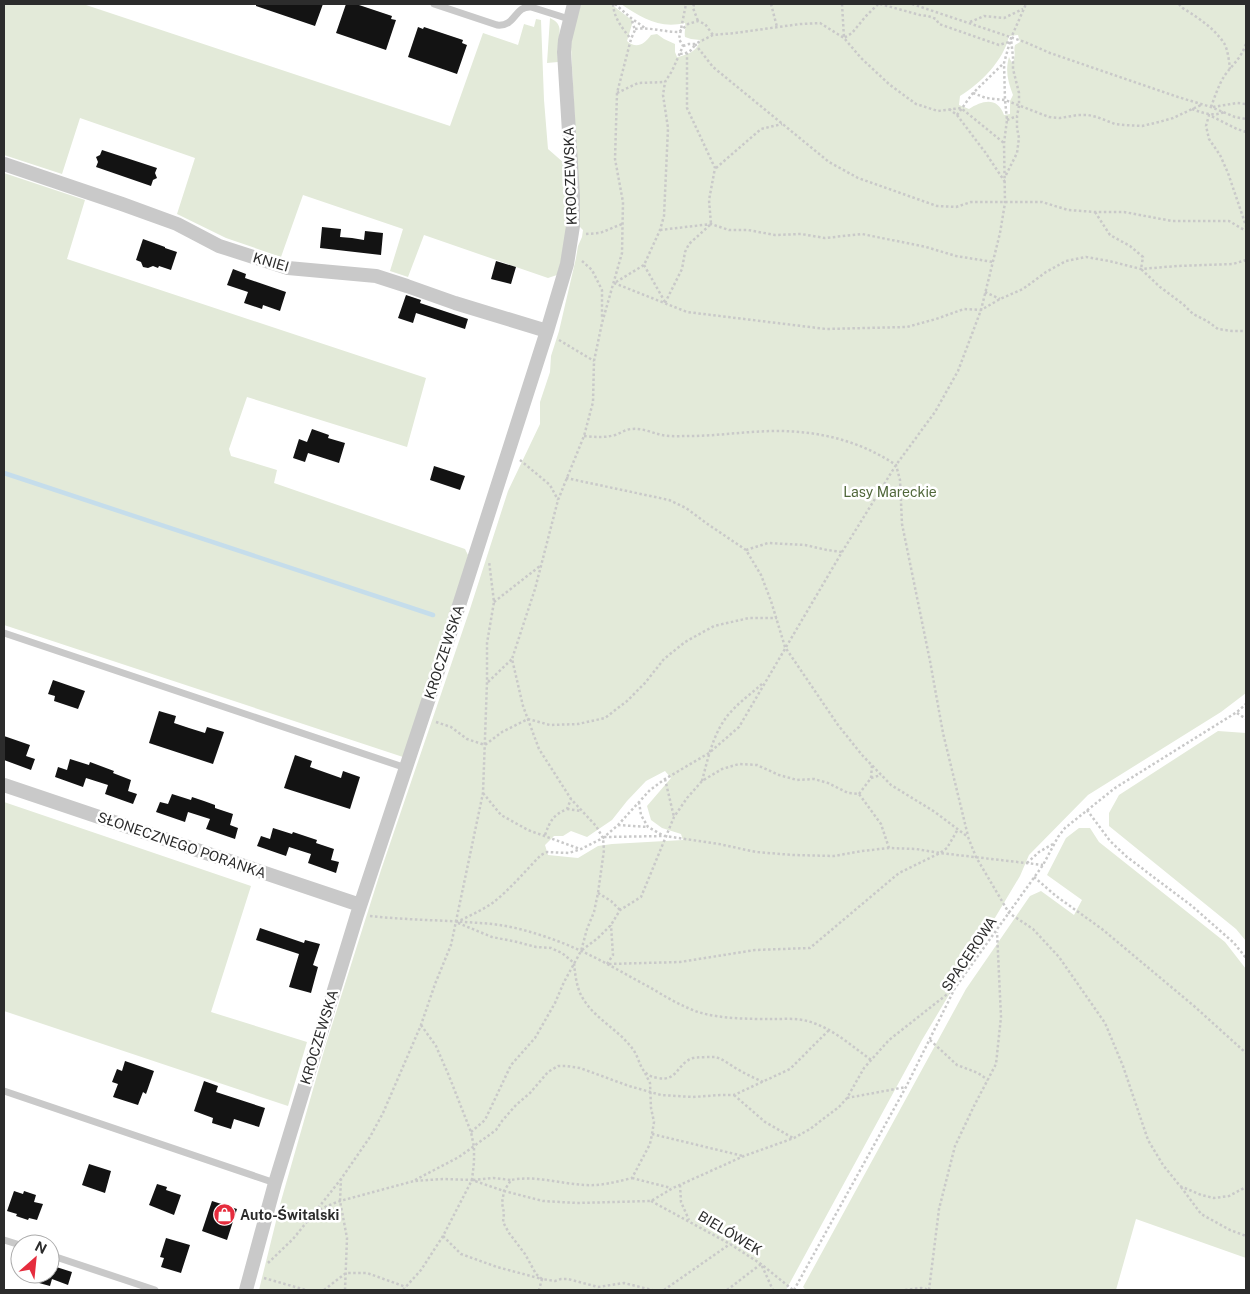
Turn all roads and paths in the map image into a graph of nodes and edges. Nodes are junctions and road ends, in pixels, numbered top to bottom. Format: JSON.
{"nodes":[{"id":1,"x":434,"y":4,"type":"edge"},
{"id":2,"x":574,"y":4,"type":"edge"},
{"id":3,"x":614,"y":4,"type":"edge"},
{"id":4,"x":686,"y":4,"type":"edge"},
{"id":5,"x":694,"y":4,"type":"edge"},
{"id":6,"x":772,"y":4,"type":"edge"},
{"id":7,"x":842,"y":4,"type":"edge"},
{"id":8,"x":879,"y":4,"type":"edge"},
{"id":9,"x":912,"y":4,"type":"edge"},
{"id":10,"x":1026,"y":4,"type":"edge"},
{"id":11,"x":1179,"y":4,"type":"edge"},
{"id":12,"x":1024,"y":8,"type":"junction"},
{"id":13,"x":631,"y":18,"type":"junction"},
{"id":14,"x":569,"y":19,"type":"junction"},
{"id":15,"x":698,"y":20,"type":"junction"},
{"id":16,"x":968,"y":22,"type":"junction"},
{"id":17,"x":776,"y":27,"type":"junction"},
{"id":18,"x":645,"y":28,"type":"junction"},
{"id":19,"x":635,"y":30,"type":"junction"},
{"id":20,"x":680,"y":32,"type":"junction"},
{"id":21,"x":713,"y":35,"type":"junction"},
{"id":22,"x":844,"y":38,"type":"junction"},
{"id":23,"x":1010,"y":38,"type":"junction"},
{"id":24,"x":631,"y":39,"type":"junction"},
{"id":25,"x":1010,"y":42,"type":"junction"},
{"id":26,"x":1246,"y":42,"type":"edge"},
{"id":27,"x":695,"y":44,"type":"junction"},
{"id":28,"x":683,"y":46,"type":"junction"},
{"id":29,"x":687,"y":53,"type":"junction"},
{"id":30,"x":680,"y":54,"type":"junction"},
{"id":31,"x":1004,"y":63,"type":"junction"},
{"id":32,"x":1230,"y":69,"type":"junction"},
{"id":33,"x":665,"y":82,"type":"junction"},
{"id":34,"x":617,"y":93,"type":"junction"},
{"id":35,"x":973,"y":93,"type":"junction"},
{"id":36,"x":1005,"y":100,"type":"junction"},
{"id":37,"x":1202,"y":104,"type":"junction"},
{"id":38,"x":1246,"y":104,"type":"edge"},
{"id":39,"x":1019,"y":106,"type":"junction"},
{"id":40,"x":1211,"y":107,"type":"junction"},
{"id":41,"x":961,"y":108,"type":"junction"},
{"id":42,"x":949,"y":109,"type":"junction"},
{"id":43,"x":1191,"y":109,"type":"junction"},
{"id":44,"x":1224,"y":112,"type":"junction"},
{"id":45,"x":957,"y":115,"type":"junction"},
{"id":46,"x":1209,"y":115,"type":"junction"},
{"id":47,"x":1017,"y":116,"type":"junction"},
{"id":48,"x":1246,"y":119,"type":"edge"},
{"id":49,"x":1007,"y":120,"type":"junction"},
{"id":50,"x":782,"y":124,"type":"junction"},
{"id":51,"x":1246,"y":132,"type":"edge"},
{"id":52,"x":1004,"y":143,"type":"junction"},
{"id":53,"x":4,"y":164,"type":"edge"},
{"id":54,"x":716,"y":168,"type":"junction"},
{"id":55,"x":1005,"y":177,"type":"junction"},
{"id":56,"x":1005,"y":183,"type":"junction"},
{"id":57,"x":1005,"y":203,"type":"junction"},
{"id":58,"x":1095,"y":212,"type":"junction"},
{"id":59,"x":622,"y":224,"type":"junction"},
{"id":60,"x":711,"y":224,"type":"junction"},
{"id":61,"x":1246,"y":226,"type":"edge"},
{"id":62,"x":660,"y":230,"type":"junction"},
{"id":63,"x":1246,"y":231,"type":"edge"},
{"id":64,"x":572,"y":234,"type":"junction"},
{"id":65,"x":568,"y":257,"type":"junction"},
{"id":66,"x":1246,"y":260,"type":"edge"},
{"id":67,"x":992,"y":262,"type":"junction"},
{"id":68,"x":644,"y":265,"type":"junction"},
{"id":69,"x":1141,"y":269,"type":"junction"},
{"id":70,"x":614,"y":283,"type":"junction"},
{"id":71,"x":986,"y":292,"type":"junction"},
{"id":72,"x":1000,"y":299,"type":"junction"},
{"id":73,"x":665,"y":303,"type":"junction"},
{"id":74,"x":981,"y":310,"type":"junction"},
{"id":75,"x":602,"y":323,"type":"junction"},
{"id":76,"x":547,"y":331,"type":"junction"},
{"id":77,"x":1246,"y":331,"type":"edge"},
{"id":78,"x":594,"y":361,"type":"junction"},
{"id":79,"x":584,"y":436,"type":"junction"},
{"id":80,"x":508,"y":449,"type":"junction"},
{"id":81,"x":896,"y":465,"type":"junction"},
{"id":82,"x":566,"y":478,"type":"junction"},
{"id":83,"x":558,"y":500,"type":"junction"},
{"id":84,"x":746,"y":550,"type":"junction"},
{"id":85,"x":842,"y":552,"type":"junction"},
{"id":86,"x":488,"y":558,"type":"dead end"},
{"id":87,"x":541,"y":565,"type":"junction"},
{"id":88,"x":494,"y":602,"type":"junction"},
{"id":89,"x":776,"y":618,"type":"junction"},
{"id":90,"x":4,"y":633,"type":"edge"},
{"id":91,"x":786,"y":647,"type":"junction"},
{"id":92,"x":512,"y":659,"type":"junction"},
{"id":93,"x":487,"y":682,"type":"junction"},
{"id":94,"x":765,"y":682,"type":"junction"},
{"id":95,"x":1246,"y":704,"type":"edge"},
{"id":96,"x":1237,"y":712,"type":"junction"},
{"id":97,"x":422,"y":718,"type":"junction"},
{"id":98,"x":528,"y":719,"type":"junction"},
{"id":99,"x":1246,"y":719,"type":"edge"},
{"id":100,"x":485,"y":745,"type":"junction"},
{"id":101,"x":709,"y":753,"type":"junction"},
{"id":102,"x":872,"y":765,"type":"junction"},
{"id":103,"x":406,"y":768,"type":"junction"},
{"id":104,"x":881,"y":775,"type":"junction"},
{"id":105,"x":872,"y":778,"type":"junction"},
{"id":106,"x":665,"y":779,"type":"junction"},
{"id":107,"x":702,"y":781,"type":"junction"},
{"id":108,"x":4,"y":785,"type":"edge"},
{"id":109,"x":483,"y":794,"type":"junction"},
{"id":110,"x":859,"y":794,"type":"junction"},
{"id":111,"x":572,"y":799,"type":"junction"},
{"id":112,"x":639,"y":802,"type":"junction"},
{"id":113,"x":567,"y":808,"type":"junction"},
{"id":114,"x":1087,"y":810,"type":"junction"},
{"id":115,"x":582,"y":812,"type":"junction"},
{"id":116,"x":674,"y":816,"type":"junction"},
{"id":117,"x":618,"y":825,"type":"junction"},
{"id":118,"x":648,"y":827,"type":"junction"},
{"id":119,"x":958,"y":829,"type":"junction"},
{"id":120,"x":545,"y":835,"type":"junction"},
{"id":121,"x":665,"y":836,"type":"junction"},
{"id":122,"x":968,"y":837,"type":"junction"},
{"id":123,"x":603,"y":838,"type":"junction"},
{"id":124,"x":1054,"y":844,"type":"junction"},
{"id":125,"x":889,"y":848,"type":"junction"},
{"id":126,"x":581,"y":849,"type":"junction"},
{"id":127,"x":940,"y":853,"type":"junction"},
{"id":128,"x":976,"y":857,"type":"junction"},
{"id":129,"x":1027,"y":863,"type":"junction"},
{"id":130,"x":1043,"y":865,"type":"junction"},
{"id":131,"x":1034,"y":877,"type":"junction"},
{"id":132,"x":598,"y":893,"type":"junction"},
{"id":133,"x":358,"y":910,"type":"junction"},
{"id":134,"x":620,"y":910,"type":"junction"},
{"id":135,"x":1009,"y":913,"type":"junction"},
{"id":136,"x":456,"y":922,"type":"junction"},
{"id":137,"x":611,"y":925,"type":"junction"},
{"id":138,"x":996,"y":930,"type":"junction"},
{"id":139,"x":581,"y":951,"type":"junction"},
{"id":140,"x":1246,"y":958,"type":"edge"},
{"id":141,"x":574,"y":963,"type":"junction"},
{"id":142,"x":607,"y":964,"type":"junction"},
{"id":143,"x":955,"y":988,"type":"junction"},
{"id":144,"x":421,"y":1025,"type":"junction"},
{"id":145,"x":829,"y":1030,"type":"junction"},
{"id":146,"x":930,"y":1039,"type":"junction"},
{"id":147,"x":1246,"y":1053,"type":"edge"},
{"id":148,"x":871,"y":1060,"type":"junction"},
{"id":149,"x":645,"y":1073,"type":"junction"},
{"id":150,"x":988,"y":1080,"type":"junction"},
{"id":151,"x":763,"y":1082,"type":"junction"},
{"id":152,"x":906,"y":1087,"type":"junction"},
{"id":153,"x":4,"y":1092,"type":"edge"},
{"id":154,"x":649,"y":1092,"type":"junction"},
{"id":155,"x":734,"y":1095,"type":"junction"},
{"id":156,"x":847,"y":1098,"type":"junction"},
{"id":157,"x":471,"y":1132,"type":"junction"},
{"id":158,"x":652,"y":1134,"type":"junction"},
{"id":159,"x":794,"y":1138,"type":"junction"},
{"id":160,"x":474,"y":1146,"type":"junction"},
{"id":161,"x":744,"y":1156,"type":"junction"},
{"id":162,"x":632,"y":1178,"type":"junction"},
{"id":163,"x":341,"y":1179,"type":"junction"},
{"id":164,"x":414,"y":1180,"type":"junction"},
{"id":165,"x":472,"y":1180,"type":"junction"},
{"id":166,"x":511,"y":1180,"type":"junction"},
{"id":167,"x":275,"y":1184,"type":"junction"},
{"id":168,"x":680,"y":1185,"type":"junction"},
{"id":169,"x":1180,"y":1186,"type":"junction"},
{"id":170,"x":1246,"y":1187,"type":"edge"},
{"id":171,"x":673,"y":1188,"type":"junction"},
{"id":172,"x":504,"y":1191,"type":"junction"},
{"id":173,"x":340,"y":1201,"type":"junction"},
{"id":174,"x":651,"y":1201,"type":"junction"},
{"id":175,"x":314,"y":1213,"type":"junction"},
{"id":176,"x":690,"y":1221,"type":"junction"},
{"id":177,"x":443,"y":1236,"type":"junction"},
{"id":178,"x":1246,"y":1236,"type":"edge"},
{"id":179,"x":730,"y":1244,"type":"junction"},
{"id":180,"x":60,"y":1258,"type":"edge"},
{"id":181,"x":761,"y":1264,"type":"junction"},
{"id":182,"x":346,"y":1273,"type":"junction"},
{"id":183,"x":251,"y":1275,"type":"junction"},
{"id":184,"x":542,"y":1279,"type":"junction"},
{"id":185,"x":406,"y":1287,"type":"junction"},
{"id":186,"x":155,"y":1290,"type":"edge"},
{"id":187,"x":246,"y":1290,"type":"edge"},
{"id":188,"x":306,"y":1290,"type":"edge"},
{"id":189,"x":324,"y":1290,"type":"edge"},
{"id":190,"x":345,"y":1290,"type":"edge"},
{"id":191,"x":403,"y":1290,"type":"edge"},
{"id":192,"x":539,"y":1290,"type":"edge"},
{"id":193,"x":652,"y":1290,"type":"edge"},
{"id":194,"x":664,"y":1290,"type":"edge"},
{"id":195,"x":727,"y":1290,"type":"edge"},
{"id":196,"x":773,"y":1290,"type":"edge"},
{"id":197,"x":794,"y":1290,"type":"edge"},
{"id":198,"x":905,"y":1290,"type":"edge"},
{"id":199,"x":929,"y":1290,"type":"edge"}],
"edges":[{"from":1,"to":14,"type":"lane"},
{"from":2,"to":14,"type":"street","name":"KROCZEWSKA"},
{"from":3,"to":13,"type":"path"},
{"from":3,"to":24,"type":"path"},
{"from":4,"to":20,"type":"path"},
{"from":5,"to":15,"type":"path"},
{"from":6,"to":17,"type":"path"},
{"from":7,"to":22,"type":"path"},
{"from":8,"to":22,"type":"path"},
{"from":8,"to":25,"type":"path"},
{"from":9,"to":16,"type":"path"},
{"from":10,"to":12,"type":"path"},
{"from":11,"to":32,"type":"path"},
{"from":12,"to":16,"type":"path"},
{"from":12,"to":23,"type":"path"},
{"from":13,"to":18,"type":"path"},
{"from":13,"to":19,"type":"path"},
{"from":14,"to":64,"type":"street","name":"KROCZEWSKA"},
{"from":15,"to":20,"type":"path"},
{"from":15,"to":21,"type":"path"},
{"from":16,"to":23,"type":"path"},
{"from":17,"to":21,"type":"path"},
{"from":17,"to":22,"type":"path"},
{"from":18,"to":19,"type":"path"},
{"from":18,"to":20,"type":"path"},
{"from":19,"to":24,"type":"path"},
{"from":20,"to":28,"type":"path"},
{"from":21,"to":27,"type":"path"},
{"from":22,"to":42,"type":"path"},
{"from":23,"to":25,"type":"path"},
{"from":23,"to":37,"type":"path"},
{"from":23,"to":39,"type":"path"},
{"from":24,"to":34,"type":"path"},
{"from":25,"to":31,"type":"path"},
{"from":26,"to":32,"type":"path"},
{"from":27,"to":28,"type":"path"},
{"from":27,"to":29,"type":"path"},
{"from":27,"to":50,"type":"path"},
{"from":28,"to":30,"type":"path"},
{"from":29,"to":30,"type":"path"},
{"from":29,"to":54,"type":"path"},
{"from":30,"to":33,"type":"path"},
{"from":31,"to":35,"type":"path"},
{"from":31,"to":36,"type":"path"},
{"from":32,"to":40,"type":"path"},
{"from":33,"to":34,"type":"path"},
{"from":33,"to":62,"type":"path"},
{"from":34,"to":59,"type":"path"},
{"from":35,"to":36,"type":"path"},
{"from":35,"to":41,"type":"path"},
{"from":36,"to":39,"type":"path"},
{"from":36,"to":49,"type":"path"},
{"from":37,"to":40,"type":"path"},
{"from":37,"to":43,"type":"path"},
{"from":38,"to":40,"type":"path"},
{"from":39,"to":43,"type":"path"},
{"from":39,"to":47,"type":"path"},
{"from":40,"to":44,"type":"path"},
{"from":41,"to":42,"type":"path"},
{"from":41,"to":45,"type":"path"},
{"from":41,"to":52,"type":"path"},
{"from":42,"to":45,"type":"path"},
{"from":43,"to":46,"type":"path"},
{"from":44,"to":46,"type":"path"},
{"from":44,"to":48,"type":"path"},
{"from":45,"to":56,"type":"path"},
{"from":46,"to":51,"type":"path"},
{"from":46,"to":61,"type":"path"},
{"from":47,"to":49,"type":"path"},
{"from":47,"to":55,"type":"path"},
{"from":49,"to":52,"type":"path"},
{"from":50,"to":54,"type":"path"},
{"from":50,"to":57,"type":"path"},
{"from":52,"to":55,"type":"path"},
{"from":53,"to":76,"type":"street","name":"KNIEI"},
{"from":54,"to":60,"type":"path"},
{"from":55,"to":56,"type":"path"},
{"from":56,"to":57,"type":"path"},
{"from":57,"to":58,"type":"path"},
{"from":57,"to":67,"type":"path"},
{"from":58,"to":63,"type":"path"},
{"from":58,"to":69,"type":"path"},
{"from":59,"to":64,"type":"path"},
{"from":59,"to":70,"type":"path"},
{"from":60,"to":62,"type":"path"},
{"from":60,"to":67,"type":"path"},
{"from":60,"to":73,"type":"path"},
{"from":62,"to":68,"type":"path"},
{"from":64,"to":65,"type":"street","name":"KROCZEWSKA"},
{"from":65,"to":75,"type":"path"},
{"from":65,"to":76,"type":"street","name":"KROCZEWSKA"},
{"from":66,"to":69,"type":"path"},
{"from":67,"to":71,"type":"path"},
{"from":68,"to":70,"type":"path"},
{"from":68,"to":73,"type":"path"},
{"from":69,"to":72,"type":"path"},
{"from":69,"to":77,"type":"path"},
{"from":70,"to":73,"type":"path"},
{"from":70,"to":75,"type":"path"},
{"from":71,"to":72,"type":"path"},
{"from":71,"to":74,"type":"path"},
{"from":72,"to":74,"type":"path"},
{"from":73,"to":74,"type":"path"},
{"from":74,"to":81,"type":"path"},
{"from":75,"to":78,"type":"path"},
{"from":76,"to":78,"type":"path"},
{"from":76,"to":80,"type":"street","name":"KROCZEWSKA"},
{"from":78,"to":79,"type":"path"},
{"from":79,"to":81,"type":"path"},
{"from":79,"to":82,"type":"path"},
{"from":80,"to":83,"type":"path"},
{"from":80,"to":97,"type":"street","name":"KROCZEWSKA"},
{"from":81,"to":85,"type":"path"},
{"from":81,"to":122,"type":"path"},
{"from":82,"to":83,"type":"path"},
{"from":82,"to":84,"type":"path"},
{"from":83,"to":87,"type":"path"},
{"from":84,"to":85,"type":"path"},
{"from":84,"to":89,"type":"path"},
{"from":85,"to":91,"type":"path"},
{"from":86,"to":88,"type":"path"},
{"from":87,"to":88,"type":"path"},
{"from":87,"to":92,"type":"path"},
{"from":88,"to":93,"type":"path"},
{"from":89,"to":91,"type":"path"},
{"from":89,"to":98,"type":"path"},
{"from":90,"to":103,"type":"lane"},
{"from":91,"to":94,"type":"path"},
{"from":91,"to":102,"type":"path"},
{"from":92,"to":93,"type":"path"},
{"from":92,"to":98,"type":"path"},
{"from":93,"to":100,"type":"path"},
{"from":94,"to":101,"type":"path"},
{"from":94,"to":101,"type":"path"},
{"from":95,"to":96,"type":"path","name":"SPACEROWA"},
{"from":96,"to":99,"type":"path"},
{"from":96,"to":114,"type":"path","name":"SPACEROWA"},
{"from":97,"to":100,"type":"path"},
{"from":97,"to":103,"type":"street","name":"KROCZEWSKA"},
{"from":98,"to":100,"type":"path"},
{"from":98,"to":111,"type":"path"},
{"from":100,"to":109,"type":"path"},
{"from":101,"to":106,"type":"path"},
{"from":101,"to":107,"type":"path"},
{"from":102,"to":104,"type":"path"},
{"from":102,"to":105,"type":"path"},
{"from":103,"to":133,"type":"street","name":"KROCZEWSKA"},
{"from":104,"to":105,"type":"path"},
{"from":104,"to":119,"type":"path"},
{"from":105,"to":110,"type":"path"},
{"from":106,"to":112,"type":"path"},
{"from":106,"to":116,"type":"path"},
{"from":107,"to":110,"type":"path"},
{"from":107,"to":116,"type":"path"},
{"from":108,"to":133,"type":"street","name":"SŁONECZNEGO PORANKA"},
{"from":109,"to":120,"type":"path"},
{"from":109,"to":136,"type":"path"},
{"from":110,"to":125,"type":"path"},
{"from":111,"to":113,"type":"path"},
{"from":111,"to":115,"type":"path"},
{"from":112,"to":117,"type":"path"},
{"from":112,"to":118,"type":"path"},
{"from":113,"to":115,"type":"path"},
{"from":113,"to":120,"type":"path"},
{"from":114,"to":124,"type":"path","name":"SPACEROWA"},
{"from":114,"to":140,"type":"path"},
{"from":115,"to":123,"type":"path"},
{"from":116,"to":121,"type":"path"},
{"from":117,"to":118,"type":"path"},
{"from":117,"to":123,"type":"path"},
{"from":118,"to":121,"type":"path"},
{"from":119,"to":122,"type":"path"},
{"from":119,"to":127,"type":"path"},
{"from":120,"to":126,"type":"path"},
{"from":121,"to":123,"type":"path"},
{"from":121,"to":125,"type":"path"},
{"from":121,"to":134,"type":"path"},
{"from":122,"to":128,"type":"path"},
{"from":123,"to":126,"type":"path"},
{"from":123,"to":132,"type":"path"},
{"from":124,"to":129,"type":"path"},
{"from":124,"to":130,"type":"path","name":"SPACEROWA"},
{"from":125,"to":127,"type":"path"},
{"from":126,"to":136,"type":"path"},
{"from":127,"to":128,"type":"path"},
{"from":127,"to":142,"type":"path"},
{"from":128,"to":129,"type":"path"},
{"from":128,"to":135,"type":"path"},
{"from":129,"to":130,"type":"path"},
{"from":130,"to":131,"type":"path","name":"SPACEROWA"},
{"from":131,"to":135,"type":"path","name":"SPACEROWA"},
{"from":131,"to":147,"type":"path"},
{"from":132,"to":134,"type":"path"},
{"from":132,"to":139,"type":"path"},
{"from":133,"to":136,"type":"path"},
{"from":133,"to":167,"type":"street","name":"KROCZEWSKA"},
{"from":134,"to":137,"type":"path"},
{"from":135,"to":138,"type":"path","name":"SPACEROWA"},
{"from":135,"to":169,"type":"path"},
{"from":136,"to":139,"type":"path"},
{"from":136,"to":141,"type":"path"},
{"from":136,"to":144,"type":"path"},
{"from":137,"to":139,"type":"path"},
{"from":137,"to":142,"type":"path"},
{"from":138,"to":143,"type":"path","name":"SPACEROWA"},
{"from":138,"to":150,"type":"path"},
{"from":139,"to":141,"type":"path"},
{"from":139,"to":142,"type":"path"},
{"from":141,"to":149,"type":"path"},
{"from":141,"to":157,"type":"path"},
{"from":142,"to":145,"type":"path"},
{"from":143,"to":146,"type":"path","name":"SPACEROWA"},
{"from":143,"to":148,"type":"path"},
{"from":144,"to":157,"type":"path"},
{"from":144,"to":163,"type":"path"},
{"from":145,"to":148,"type":"path"},
{"from":145,"to":151,"type":"path"},
{"from":146,"to":150,"type":"path"},
{"from":146,"to":152,"type":"path","name":"SPACEROWA"},
{"from":148,"to":156,"type":"path"},
{"from":149,"to":151,"type":"path"},
{"from":149,"to":154,"type":"path"},
{"from":150,"to":199,"type":"path"},
{"from":151,"to":155,"type":"path"},
{"from":152,"to":156,"type":"path"},
{"from":152,"to":197,"type":"path","name":"SPACEROWA"},
{"from":153,"to":167,"type":"lane"},
{"from":154,"to":155,"type":"path"},
{"from":154,"to":158,"type":"path"},
{"from":154,"to":160,"type":"path"},
{"from":155,"to":159,"type":"path"},
{"from":156,"to":159,"type":"path"},
{"from":157,"to":160,"type":"path"},
{"from":158,"to":161,"type":"path"},
{"from":158,"to":162,"type":"path"},
{"from":159,"to":161,"type":"path"},
{"from":160,"to":164,"type":"path"},
{"from":160,"to":165,"type":"path"},
{"from":161,"to":168,"type":"path"},
{"from":162,"to":166,"type":"path"},
{"from":162,"to":171,"type":"path"},
{"from":163,"to":173,"type":"path"},
{"from":163,"to":175,"type":"path"},
{"from":164,"to":165,"type":"path"},
{"from":164,"to":173,"type":"path"},
{"from":165,"to":166,"type":"path"},
{"from":165,"to":172,"type":"path"},
{"from":165,"to":177,"type":"path"},
{"from":166,"to":172,"type":"path"},
{"from":167,"to":183,"type":"street","name":"KROCZEWSKA"},
{"from":168,"to":171,"type":"path"},
{"from":168,"to":176,"type":"path"},
{"from":169,"to":170,"type":"path"},
{"from":169,"to":178,"type":"path"},
{"from":171,"to":174,"type":"path"},
{"from":172,"to":174,"type":"path"},
{"from":172,"to":184,"type":"path"},
{"from":173,"to":175,"type":"path"},
{"from":173,"to":182,"type":"path"},
{"from":174,"to":176,"type":"path","name":"BIELÓWEK"},
{"from":175,"to":183,"type":"path"},
{"from":176,"to":179,"type":"path","name":"BIELÓWEK"},
{"from":177,"to":184,"type":"path"},
{"from":177,"to":185,"type":"path"},
{"from":179,"to":181,"type":"path","name":"BIELÓWEK"},
{"from":179,"to":194,"type":"path"},
{"from":180,"to":186,"type":"lane"},
{"from":181,"to":195,"type":"path"},
{"from":181,"to":196,"type":"path"},
{"from":181,"to":197,"type":"path","name":"BIELÓWEK"},
{"from":182,"to":185,"type":"path"},
{"from":182,"to":189,"type":"path"},
{"from":182,"to":190,"type":"path"},
{"from":183,"to":187,"type":"street","name":"KROCZEWSKA"},
{"from":183,"to":188,"type":"path"},
{"from":184,"to":192,"type":"path"},
{"from":184,"to":193,"type":"path"},
{"from":185,"to":191,"type":"path"},
{"from":198,"to":199,"type":"path"}]}
